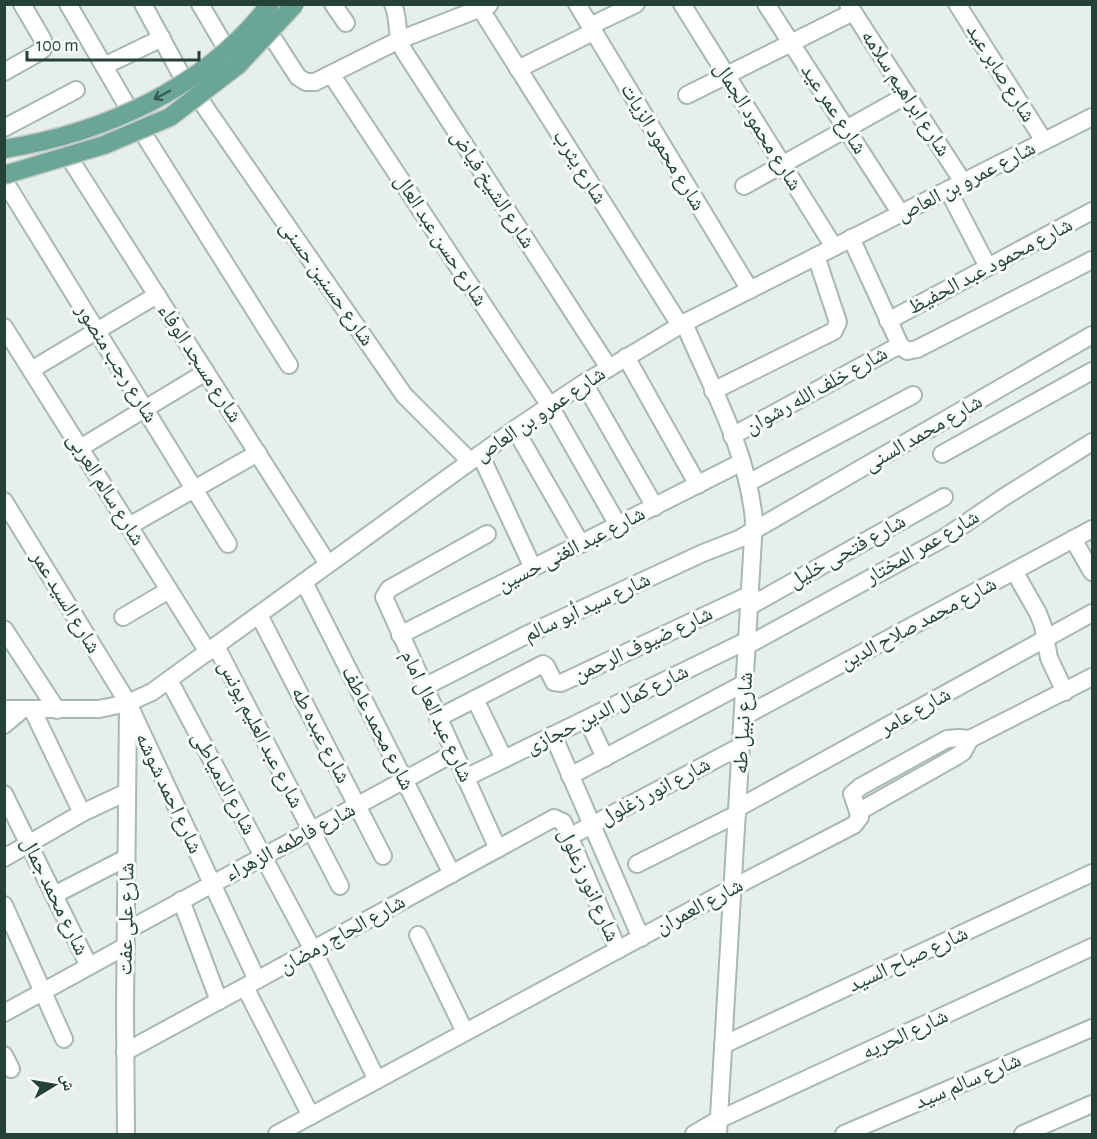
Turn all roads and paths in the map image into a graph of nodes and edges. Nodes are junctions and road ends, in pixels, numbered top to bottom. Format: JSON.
{"nodes":[{"id":1,"x":22,"y":4,"type":"edge"},
{"id":2,"x":68,"y":4,"type":"edge"},
{"id":3,"x":143,"y":4,"type":"edge"},
{"id":4,"x":200,"y":4,"type":"edge"},
{"id":5,"x":287,"y":4,"type":"edge"},
{"id":6,"x":295,"y":4,"type":"edge"},
{"id":7,"x":333,"y":4,"type":"edge"},
{"id":8,"x":393,"y":4,"type":"edge"},
{"id":9,"x":577,"y":4,"type":"edge"},
{"id":10,"x":636,"y":4,"type":"edge"},
{"id":11,"x":682,"y":4,"type":"edge"},
{"id":12,"x":766,"y":4,"type":"edge"},
{"id":13,"x":957,"y":4,"type":"edge"},
{"id":14,"x":485,"y":6,"type":"edge"},
{"id":15,"x":617,"y":8,"type":"edge"},
{"id":16,"x":851,"y":8,"type":"edge"},
{"id":17,"x":270,"y":14,"type":"edge"},
{"id":18,"x":346,"y":23,"type":"dead end"},
{"id":19,"x":591,"y":29,"type":"junction"},
{"id":20,"x":162,"y":38,"type":"junction"},
{"id":21,"x":399,"y":40,"type":"junction"},
{"id":22,"x":791,"y":43,"type":"junction"},
{"id":23,"x":235,"y":62,"type":"junction"},
{"id":24,"x":104,"y":66,"type":"junction"},
{"id":25,"x":518,"y":69,"type":"junction"},
{"id":26,"x":4,"y":72,"type":"edge"},
{"id":27,"x":331,"y":74,"type":"junction"},
{"id":28,"x":726,"y":75,"type":"junction"},
{"id":29,"x":76,"y":90,"type":"dead end"},
{"id":30,"x":194,"y":95,"type":"junction"},
{"id":31,"x":687,"y":95,"type":"dead end"},
{"id":32,"x":907,"y":95,"type":"junction"},
{"id":33,"x":1092,"y":117,"type":"edge"},
{"id":34,"x":4,"y":128,"type":"edge"},
{"id":35,"x":846,"y":129,"type":"junction"},
{"id":36,"x":141,"y":130,"type":"junction"},
{"id":37,"x":1044,"y":141,"type":"junction"},
{"id":38,"x":4,"y":149,"type":"edge"},
{"id":39,"x":72,"y":162,"type":"junction"},
{"id":40,"x":783,"y":164,"type":"junction"},
{"id":41,"x":4,"y":175,"type":"edge"},
{"id":42,"x":5,"y":182,"type":"edge"},
{"id":43,"x":744,"y":186,"type":"dead end"},
{"id":44,"x":956,"y":186,"type":"junction"},
{"id":45,"x":1092,"y":211,"type":"edge"},
{"id":46,"x":901,"y":214,"type":"junction"},
{"id":47,"x":851,"y":238,"type":"junction"},
{"id":48,"x":834,"y":247,"type":"junction"},
{"id":49,"x":816,"y":256,"type":"junction"},
{"id":50,"x":1092,"y":260,"type":"edge"},
{"id":51,"x":988,"y":267,"type":"junction"},
{"id":52,"x":750,"y":290,"type":"junction"},
{"id":53,"x":157,"y":295,"type":"junction"},
{"id":54,"x":888,"y":321,"type":"junction"},
{"id":55,"x":682,"y":324,"type":"junction"},
{"id":56,"x":4,"y":327,"type":"edge"},
{"id":57,"x":97,"y":331,"type":"junction"},
{"id":58,"x":1092,"y":335,"type":"edge"},
{"id":59,"x":900,"y":345,"type":"junction"},
{"id":60,"x":626,"y":357,"type":"junction"},
{"id":61,"x":290,"y":365,"type":"dead end"},
{"id":62,"x":609,"y":368,"type":"junction"},
{"id":63,"x":32,"y":370,"type":"junction"},
{"id":64,"x":1092,"y":371,"type":"edge"},
{"id":65,"x":206,"y":372,"type":"junction"},
{"id":66,"x":584,"y":383,"type":"junction"},
{"id":67,"x":713,"y":391,"type":"junction"},
{"id":68,"x":913,"y":395,"type":"dead end"},
{"id":69,"x":550,"y":406,"type":"junction"},
{"id":70,"x":145,"y":409,"type":"junction"},
{"id":71,"x":515,"y":429,"type":"junction"},
{"id":72,"x":732,"y":436,"type":"junction"},
{"id":73,"x":1092,"y":442,"type":"edge"},
{"id":74,"x":80,"y":448,"type":"junction"},
{"id":75,"x":258,"y":453,"type":"junction"},
{"id":76,"x":942,"y":454,"type":"dead end"},
{"id":77,"x":475,"y":457,"type":"junction"},
{"id":78,"x":742,"y":462,"type":"junction"},
{"id":79,"x":748,"y":483,"type":"junction"},
{"id":80,"x":698,"y":485,"type":"junction"},
{"id":81,"x":194,"y":489,"type":"junction"},
{"id":82,"x":944,"y":497,"type":"dead end"},
{"id":83,"x":4,"y":501,"type":"edge"},
{"id":84,"x":655,"y":507,"type":"junction"},
{"id":85,"x":618,"y":525,"type":"junction"},
{"id":86,"x":129,"y":526,"type":"junction"},
{"id":87,"x":1092,"y":529,"type":"edge"},
{"id":88,"x":753,"y":531,"type":"junction"},
{"id":89,"x":487,"y":534,"type":"dead end"},
{"id":90,"x":1073,"y":539,"type":"junction"},
{"id":91,"x":228,"y":544,"type":"dead end"},
{"id":92,"x":581,"y":544,"type":"junction"},
{"id":93,"x":328,"y":564,"type":"junction"},
{"id":94,"x":533,"y":568,"type":"junction"},
{"id":95,"x":1014,"y":571,"type":"junction"},
{"id":96,"x":1092,"y":572,"type":"edge"},
{"id":97,"x":304,"y":582,"type":"junction"},
{"id":98,"x":169,"y":590,"type":"junction"},
{"id":99,"x":750,"y":600,"type":"junction"},
{"id":100,"x":1092,"y":613,"type":"edge"},
{"id":101,"x":259,"y":615,"type":"junction"},
{"id":102,"x":123,"y":617,"type":"dead end"},
{"id":103,"x":4,"y":629,"type":"edge"},
{"id":104,"x":400,"y":635,"type":"junction"},
{"id":105,"x":1045,"y":640,"type":"junction"},
{"id":106,"x":748,"y":642,"type":"junction"},
{"id":107,"x":212,"y":649,"type":"junction"},
{"id":108,"x":1092,"y":677,"type":"edge"},
{"id":109,"x":169,"y":680,"type":"junction"},
{"id":110,"x":745,"y":683,"type":"junction"},
{"id":111,"x":424,"y":687,"type":"junction"},
{"id":112,"x":1065,"y":692,"type":"junction"},
{"id":113,"x":475,"y":699,"type":"junction"},
{"id":114,"x":128,"y":703,"type":"junction"},
{"id":115,"x":4,"y":709,"type":"edge"},
{"id":116,"x":28,"y":709,"type":"junction"},
{"id":117,"x":57,"y":710,"type":"junction"},
{"id":118,"x":743,"y":717,"type":"junction"},
{"id":119,"x":438,"y":718,"type":"junction"},
{"id":120,"x":588,"y":719,"type":"junction"},
{"id":121,"x":4,"y":725,"type":"edge"},
{"id":122,"x":553,"y":735,"type":"junction"},
{"id":123,"x":741,"y":746,"type":"junction"},
{"id":124,"x":454,"y":753,"type":"junction"},
{"id":125,"x":605,"y":758,"type":"junction"},
{"id":126,"x":504,"y":759,"type":"junction"},
{"id":127,"x":570,"y":776,"type":"junction"},
{"id":128,"x":465,"y":778,"type":"junction"},
{"id":129,"x":404,"y":780,"type":"junction"},
{"id":130,"x":127,"y":792,"type":"junction"},
{"id":131,"x":4,"y":794,"type":"edge"},
{"id":132,"x":357,"y":806,"type":"junction"},
{"id":133,"x":738,"y":811,"type":"junction"},
{"id":134,"x":82,"y":813,"type":"junction"},
{"id":135,"x":560,"y":820,"type":"joint"},
{"id":136,"x":591,"y":825,"type":"junction"},
{"id":137,"x":311,"y":831,"type":"junction"},
{"id":138,"x":569,"y":837,"type":"junction"},
{"id":139,"x":29,"y":844,"type":"junction"},
{"id":140,"x":498,"y":849,"type":"junction"},
{"id":141,"x":263,"y":856,"type":"junction"},
{"id":142,"x":383,"y":856,"type":"dead end"},
{"id":143,"x":4,"y":858,"type":"edge"},
{"id":144,"x":126,"y":858,"type":"junction"},
{"id":145,"x":637,"y":864,"type":"dead end"},
{"id":146,"x":1092,"y":873,"type":"edge"},
{"id":147,"x":452,"y":874,"type":"junction"},
{"id":148,"x":212,"y":884,"type":"junction"},
{"id":149,"x":340,"y":886,"type":"dead end"},
{"id":150,"x":734,"y":887,"type":"junction"},
{"id":151,"x":54,"y":895,"type":"junction"},
{"id":152,"x":181,"y":900,"type":"junction"},
{"id":153,"x":4,"y":905,"type":"edge"},
{"id":154,"x":418,"y":935,"type":"dead end"},
{"id":155,"x":641,"y":938,"type":"junction"},
{"id":156,"x":126,"y":939,"type":"junction"},
{"id":157,"x":1092,"y":947,"type":"edge"},
{"id":158,"x":313,"y":950,"type":"junction"},
{"id":159,"x":618,"y":950,"type":"junction"},
{"id":160,"x":89,"y":966,"type":"junction"},
{"id":161,"x":251,"y":984,"type":"junction"},
{"id":162,"x":43,"y":992,"type":"junction"},
{"id":163,"x":219,"y":1001,"type":"junction"},
{"id":164,"x":4,"y":1013,"type":"edge"},
{"id":165,"x":1092,"y":1028,"type":"edge"},
{"id":166,"x":465,"y":1032,"type":"junction"},
{"id":167,"x":64,"y":1039,"type":"dead end"},
{"id":168,"x":723,"y":1045,"type":"junction"},
{"id":169,"x":125,"y":1052,"type":"junction"},
{"id":170,"x":377,"y":1080,"type":"junction"},
{"id":171,"x":1092,"y":1104,"type":"edge"},
{"id":172,"x":311,"y":1116,"type":"junction"},
{"id":173,"x":718,"y":1127,"type":"edge"},
{"id":174,"x":126,"y":1134,"type":"edge"},
{"id":175,"x":277,"y":1134,"type":"edge"},
{"id":176,"x":694,"y":1134,"type":"edge"},
{"id":177,"x":844,"y":1134,"type":"edge"},
{"id":178,"x":1023,"y":1134,"type":"edge"}],
"edges":[{"from":1,"to":26,"type":"street"},
{"from":2,"to":24,"type":"street"},
{"from":3,"to":20,"type":"street","name":"شارع حسنين حسنى"},
{"from":4,"to":23,"type":"street"},
{"from":5,"to":17,"type":"street"},
{"from":6,"to":41,"type":"main road","bridge":true},
{"from":7,"to":18,"type":"street"},
{"from":8,"to":21,"type":"street","name":"شارع الشيخ فياض"},
{"from":9,"to":19,"type":"street","name":"شارع محمود الزيات"},
{"from":10,"to":15,"type":"street"},
{"from":11,"to":28,"type":"street","name":"شارع محمود الجمال"},
{"from":12,"to":22,"type":"street","name":"شارع عمر عيد"},
{"from":13,"to":37,"type":"street","name":"شارع صابر عيد"},
{"from":14,"to":21,"type":"street"},
{"from":14,"to":25,"type":"street","name":"شارع يثرب"},
{"from":15,"to":19,"type":"street"},
{"from":16,"to":22,"type":"street"},
{"from":16,"to":32,"type":"street","name":"شارع ابراهيم سلامه"},
{"from":17,"to":23,"type":"street"},
{"from":17,"to":27,"type":"street"},
{"from":17,"to":38,"type":"main road","one_way":true,"bridge":true},
{"from":19,"to":25,"type":"street"},
{"from":19,"to":52,"type":"street","name":"شارع محمود الزيات"},
{"from":20,"to":24,"type":"street"},
{"from":20,"to":30,"type":"street","name":"شارع حسنين حسنى"},
{"from":21,"to":27,"type":"street"},
{"from":21,"to":62,"type":"street","name":"شارع الشيخ فياض"},
{"from":22,"to":28,"type":"street"},
{"from":22,"to":35,"type":"street","name":"شارع عمر عيد"},
{"from":23,"to":30,"type":"street"},
{"from":24,"to":36,"type":"street"},
{"from":25,"to":55,"type":"street","name":"شارع يثرب"},
{"from":27,"to":69,"type":"street","name":"شارع حسن عبد العال"},
{"from":28,"to":31,"type":"street"},
{"from":28,"to":40,"type":"street","name":"شارع محمود الجمال"},
{"from":29,"to":34,"type":"street"},
{"from":30,"to":36,"type":"street"},
{"from":30,"to":77,"type":"street","name":"شارع حسنين حسنى"},
{"from":32,"to":35,"type":"street"},
{"from":32,"to":44,"type":"street","name":"شارع ابراهيم سلامه"},
{"from":33,"to":37,"type":"street","name":"شارع عمرو بن العاص"},
{"from":35,"to":40,"type":"street"},
{"from":35,"to":46,"type":"street","name":"شارع عمر عيد"},
{"from":36,"to":39,"type":"street"},
{"from":36,"to":61,"type":"street"},
{"from":37,"to":44,"type":"street","name":"شارع عمرو بن العاص"},
{"from":39,"to":42,"type":"street"},
{"from":39,"to":53,"type":"street","name":"شارع مسجد الوفاء"},
{"from":40,"to":43,"type":"street"},
{"from":40,"to":48,"type":"street","name":"شارع محمود الجمال"},
{"from":42,"to":57,"type":"street","name":"شارع رجب منصور"},
{"from":44,"to":46,"type":"street","name":"شارع عمرو بن العاص"},
{"from":44,"to":51,"type":"street","name":"شارع ابراهيم سلامه"},
{"from":45,"to":51,"type":"street","name":"شارع محمود عبد الحفيظ"},
{"from":46,"to":47,"type":"street","name":"شارع عمرو بن العاص"},
{"from":47,"to":48,"type":"street","name":"شارع عمرو بن العاص"},
{"from":47,"to":54,"type":"street"},
{"from":48,"to":49,"type":"street","name":"شارع عمرو بن العاص"},
{"from":49,"to":52,"type":"street","name":"شارع عمرو بن العاص"},
{"from":49,"to":67,"type":"street"},
{"from":50,"to":59,"type":"street"},
{"from":51,"to":54,"type":"street","name":"شارع محمود عبد الحفيظ"},
{"from":52,"to":55,"type":"street","name":"شارع عمرو بن العاص"},
{"from":53,"to":57,"type":"street"},
{"from":53,"to":65,"type":"street","name":"شارع مسجد الوفاء"},
{"from":54,"to":59,"type":"street"},
{"from":55,"to":60,"type":"street","name":"شارع عمرو بن العاص"},
{"from":55,"to":67,"type":"street","name":"شارع نبيل طه"},
{"from":56,"to":63,"type":"street","name":"شارع سالم العربى"},
{"from":57,"to":63,"type":"street"},
{"from":57,"to":70,"type":"street","name":"شارع رجب منصور"},
{"from":58,"to":88,"type":"street","name":"شارع محمد السنى"},
{"from":59,"to":72,"type":"street","name":"شارع خلف الله رشوان"},
{"from":60,"to":62,"type":"street","name":"شارع عمرو بن العاص"},
{"from":60,"to":80,"type":"street"},
{"from":62,"to":66,"type":"street","name":"شارع عمرو بن العاص"},
{"from":63,"to":74,"type":"street","name":"شارع سالم العربى"},
{"from":64,"to":76,"type":"street"},
{"from":65,"to":70,"type":"street"},
{"from":65,"to":75,"type":"street","name":"شارع مسجد الوفاء"},
{"from":66,"to":69,"type":"street","name":"شارع عمرو بن العاص"},
{"from":66,"to":84,"type":"street"},
{"from":67,"to":72,"type":"street","name":"شارع نبيل طه"},
{"from":68,"to":79,"type":"street"},
{"from":69,"to":71,"type":"street","name":"شارع عمرو بن العاص"},
{"from":69,"to":85,"type":"street","name":"شارع حسن عبد العال"},
{"from":70,"to":74,"type":"street"},
{"from":70,"to":81,"type":"street","name":"شارع رجب منصور"},
{"from":71,"to":77,"type":"street","name":"شارع عمرو بن العاص"},
{"from":71,"to":92,"type":"street"},
{"from":72,"to":78,"type":"street","name":"شارع نبيل طه"},
{"from":73,"to":106,"type":"street","name":"شارع عمر المختار"},
{"from":74,"to":86,"type":"street","name":"شارع سالم العربى"},
{"from":75,"to":81,"type":"street"},
{"from":75,"to":93,"type":"street","name":"شارع مسجد الوفاء"},
{"from":77,"to":93,"type":"street","name":"شارع عمرو بن العاص"},
{"from":77,"to":94,"type":"street","name":"شارع حسنين حسنى"},
{"from":78,"to":79,"type":"street","name":"شارع نبيل طه"},
{"from":78,"to":80,"type":"street","name":"شارع عبد الغنى حسين"},
{"from":79,"to":88,"type":"street","name":"شارع نبيل طه"},
{"from":80,"to":84,"type":"street","name":"شارع عبد الغنى حسين"},
{"from":81,"to":86,"type":"street"},
{"from":81,"to":91,"type":"street","name":"شارع رجب منصور"},
{"from":82,"to":99,"type":"street","name":"شارع فتحى خليل"},
{"from":83,"to":114,"type":"street","name":"شارع السيد عمر"},
{"from":84,"to":85,"type":"street","name":"شارع عبد الغنى حسين"},
{"from":85,"to":92,"type":"street","name":"شارع عبد الغنى حسين"},
{"from":86,"to":98,"type":"street","name":"شارع سالم العربى"},
{"from":87,"to":90,"type":"street","name":"شارع محمد صلاح الدين"},
{"from":88,"to":99,"type":"street","name":"شارع نبيل طه"},
{"from":88,"to":111,"type":"street","name":"شارع سيد أبو سالم"},
{"from":89,"to":104,"type":"street","name":"شارع عبد العال امام"},
{"from":90,"to":95,"type":"street","name":"شارع محمد صلاح الدين"},
{"from":90,"to":96,"type":"street"},
{"from":92,"to":94,"type":"street","name":"شارع عبد الغنى حسين"},
{"from":93,"to":97,"type":"street","name":"شارع عمرو بن العاص"},
{"from":94,"to":104,"type":"street","name":"شارع عبد الغنى حسين"},
{"from":95,"to":105,"type":"street"},
{"from":95,"to":118,"type":"street","name":"شارع محمد صلاح الدين"},
{"from":97,"to":101,"type":"street","name":"شارع عمرو بن العاص"},
{"from":97,"to":129,"type":"street","name":"شارع محمد عاطف"},
{"from":98,"to":102,"type":"street"},
{"from":98,"to":107,"type":"street","name":"شارع سالم العربى"},
{"from":99,"to":106,"type":"street","name":"شارع نبيل طه"},
{"from":99,"to":113,"type":"street","name":"شارع ضيوف الرحمن"},
{"from":100,"to":105,"type":"street","name":"شارع عامر"},
{"from":101,"to":107,"type":"street","name":"شارع عمرو بن العاص"},
{"from":101,"to":132,"type":"street","name":"شارع عبده طه"},
{"from":103,"to":117,"type":"street"},
{"from":104,"to":111,"type":"street","name":"شارع عبد العال امام"},
{"from":105,"to":112,"type":"street"},
{"from":105,"to":133,"type":"street","name":"شارع عامر"},
{"from":106,"to":110,"type":"street","name":"شارع نبيل طه"},
{"from":106,"to":120,"type":"street","name":"شارع كمال الدين حجازى"},
{"from":107,"to":109,"type":"street","name":"شارع عمرو بن العاص"},
{"from":107,"to":137,"type":"street","name":"شارع عبد العليم يونس"},
{"from":108,"to":112,"type":"street","name":"شارع العمران"},
{"from":109,"to":114,"type":"street","name":"شارع عمرو بن العاص"},
{"from":109,"to":141,"type":"street","name":"شارع الدمياطى"},
{"from":110,"to":118,"type":"street","name":"شارع نبيل طه"},
{"from":110,"to":125,"type":"street"},
{"from":111,"to":119,"type":"street","name":"شارع عبد العال امام"},
{"from":112,"to":150,"type":"street","name":"شارع العمران"},
{"from":113,"to":119,"type":"street"},
{"from":113,"to":126,"type":"street"},
{"from":114,"to":117,"type":"street","name":"شارع عمرو بن العاص"},
{"from":114,"to":130,"type":"street","name":"شارع على عفت"},
{"from":114,"to":148,"type":"street","name":"شارع احمد شوشه"},
{"from":115,"to":116,"type":"street","name":"شارع عمرو بن العاص"},
{"from":116,"to":117,"type":"street","name":"شارع عمرو بن العاص"},
{"from":116,"to":121,"type":"street"},
{"from":116,"to":134,"type":"street"},
{"from":118,"to":123,"type":"street","name":"شارع نبيل طه"},
{"from":119,"to":124,"type":"street","name":"شارع عبد العال امام"},
{"from":120,"to":122,"type":"street","name":"شارع كمال الدين حجازى"},
{"from":120,"to":125,"type":"street"},
{"from":122,"to":126,"type":"street","name":"شارع كمال الدين حجازى"},
{"from":122,"to":127,"type":"street"},
{"from":123,"to":133,"type":"street","name":"شارع نبيل طه"},
{"from":123,"to":136,"type":"street","name":"شارع انور زغلول"},
{"from":124,"to":128,"type":"street","name":"شارع عبد العال امام"},
{"from":124,"to":129,"type":"street","name":"شارع فاطمه الزهراء"},
{"from":125,"to":127,"type":"street"},
{"from":126,"to":128,"type":"street","name":"شارع كمال الدين حجازى"},
{"from":127,"to":136,"type":"street"},
{"from":128,"to":140,"type":"street","name":"شارع عبد العال امام"},
{"from":129,"to":132,"type":"street","name":"شارع فاطمه الزهراء"},
{"from":129,"to":147,"type":"street","name":"شارع محمد عاطف"},
{"from":130,"to":134,"type":"street"},
{"from":130,"to":144,"type":"street","name":"شارع على عفت"},
{"from":131,"to":139,"type":"street","name":"شارع محمد جمال"},
{"from":132,"to":137,"type":"street","name":"شارع فاطمه الزهراء"},
{"from":132,"to":142,"type":"street","name":"شارع عبده طه"},
{"from":133,"to":145,"type":"street","name":"شارع عامر"},
{"from":133,"to":150,"type":"street","name":"شارع نبيل طه"},
{"from":134,"to":139,"type":"street"},
{"from":135,"to":138,"type":"street","name":"شارع انور زعلول"},
{"from":135,"to":140,"type":"street","name":"شارع الحاج رمضان"},
{"from":136,"to":138,"type":"street","name":"شارع انور زغلول"},
{"from":136,"to":155,"type":"street"},
{"from":137,"to":141,"type":"street","name":"شارع فاطمه الزهراء"},
{"from":137,"to":149,"type":"street","name":"شارع عبد العليم يونس"},
{"from":138,"to":159,"type":"street","name":"شارع انور زعلول"},
{"from":139,"to":143,"type":"street"},
{"from":139,"to":151,"type":"street","name":"شارع محمد جمال"},
{"from":140,"to":147,"type":"street","name":"شارع الحاج رمضان"},
{"from":141,"to":148,"type":"street","name":"شارع فاطمه الزهراء"},
{"from":141,"to":158,"type":"street","name":"شارع الدمياطى"},
{"from":144,"to":151,"type":"street"},
{"from":144,"to":156,"type":"street","name":"شارع على عفت"},
{"from":146,"to":168,"type":"street","name":"شارع صباح السيد"},
{"from":147,"to":158,"type":"street","name":"شارع الحاج رمضان"},
{"from":148,"to":152,"type":"street","name":"شارع فاطمه الزهراء"},
{"from":148,"to":161,"type":"street","name":"شارع احمد شوشه"},
{"from":150,"to":155,"type":"street","name":"شارع العمران"},
{"from":150,"to":168,"type":"street","name":"شارع نبيل طه"},
{"from":151,"to":160,"type":"street","name":"شارع محمد جمال"},
{"from":152,"to":156,"type":"street","name":"شارع فاطمه الزهراء"},
{"from":152,"to":163,"type":"street"},
{"from":153,"to":162,"type":"street"},
{"from":154,"to":166,"type":"street"},
{"from":155,"to":159,"type":"street","name":"شارع العمران"},
{"from":156,"to":160,"type":"street","name":"شارع فاطمه الزهراء"},
{"from":156,"to":169,"type":"street","name":"شارع على عفت"},
{"from":157,"to":173,"type":"street","name":"شارع الحريه"},
{"from":158,"to":161,"type":"street","name":"شارع الحاج رمضان"},
{"from":158,"to":170,"type":"street","name":"شارع الدمياطى"},
{"from":159,"to":166,"type":"street","name":"شارع العمران"},
{"from":160,"to":162,"type":"street","name":"شارع فاطمه الزهراء"},
{"from":161,"to":163,"type":"street","name":"شارع الحاج رمضان"},
{"from":161,"to":172,"type":"street","name":"شارع احمد شوشه"},
{"from":162,"to":164,"type":"street","name":"شارع فاطمه الزهراء"},
{"from":162,"to":167,"type":"street"},
{"from":163,"to":169,"type":"street","name":"شارع الحاج رمضان"},
{"from":165,"to":177,"type":"street","name":"شارع سالم سيد"},
{"from":166,"to":170,"type":"street","name":"شارع العمران"},
{"from":168,"to":173,"type":"street","name":"شارع نبيل طه"},
{"from":169,"to":174,"type":"street","name":"شارع على عفت"},
{"from":170,"to":172,"type":"street","name":"شارع العمران"},
{"from":171,"to":178,"type":"street"},
{"from":172,"to":175,"type":"street","name":"شارع العمران"},
{"from":173,"to":176,"type":"street","name":"شارع الحريه"}]}
